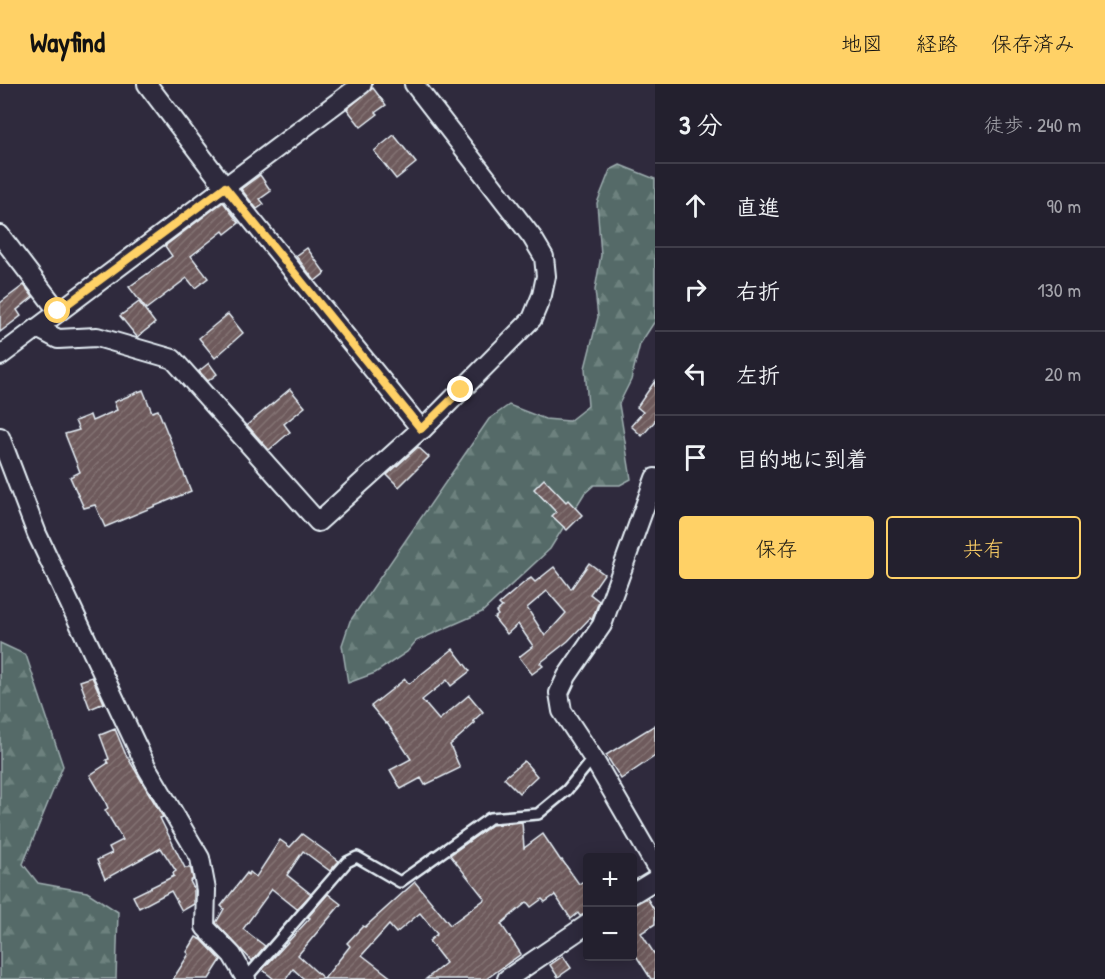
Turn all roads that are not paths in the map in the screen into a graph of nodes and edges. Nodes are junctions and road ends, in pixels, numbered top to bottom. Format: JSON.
{"nodes":[{"id":1,"x":147,"y":84,"type":"edge"},
{"id":2,"x":362,"y":84,"type":"edge"},
{"id":3,"x":414,"y":84,"type":"edge"},
{"id":4,"x":225,"y":187,"type":"junction"},
{"id":5,"x":0,"y":235,"type":"edge"},
{"id":6,"x":58,"y":311,"type":"junction"},
{"id":7,"x":37,"y":328,"type":"junction"},
{"id":8,"x":0,"y":356,"type":"edge"},
{"id":9,"x":421,"y":429,"type":"junction"},
{"id":10,"x":0,"y":437,"type":"edge"},
{"id":11,"x":655,"y":478,"type":"edge"},
{"id":12,"x":593,"y":758,"type":"junction"},
{"id":13,"x":655,"y":865,"type":"edge"},
{"id":14,"x":655,"y":880,"type":"edge"},
{"id":15,"x":637,"y":891,"type":"edge"},
{"id":16,"x":583,"y":927,"type":"edge"},
{"id":17,"x":247,"y":978,"type":"edge"},
{"id":18,"x":507,"y":979,"type":"edge"}],
"edges":[{"from":1,"to":4,"type":"street"},
{"from":2,"to":4,"type":"street"},
{"from":3,"to":9,"type":"street"},
{"from":4,"to":6,"type":"street"},
{"from":4,"to":9,"type":"street"},
{"from":5,"to":6,"type":"street"},
{"from":6,"to":7,"type":"street"},
{"from":7,"to":8,"type":"street"},
{"from":7,"to":9,"type":"street"},
{"from":10,"to":17,"type":"street"},
{"from":11,"to":12,"type":"street"},
{"from":12,"to":13,"type":"street"},
{"from":12,"to":17,"type":"lane"},
{"from":14,"to":15,"type":"street"},
{"from":16,"to":18,"type":"street"}]}
